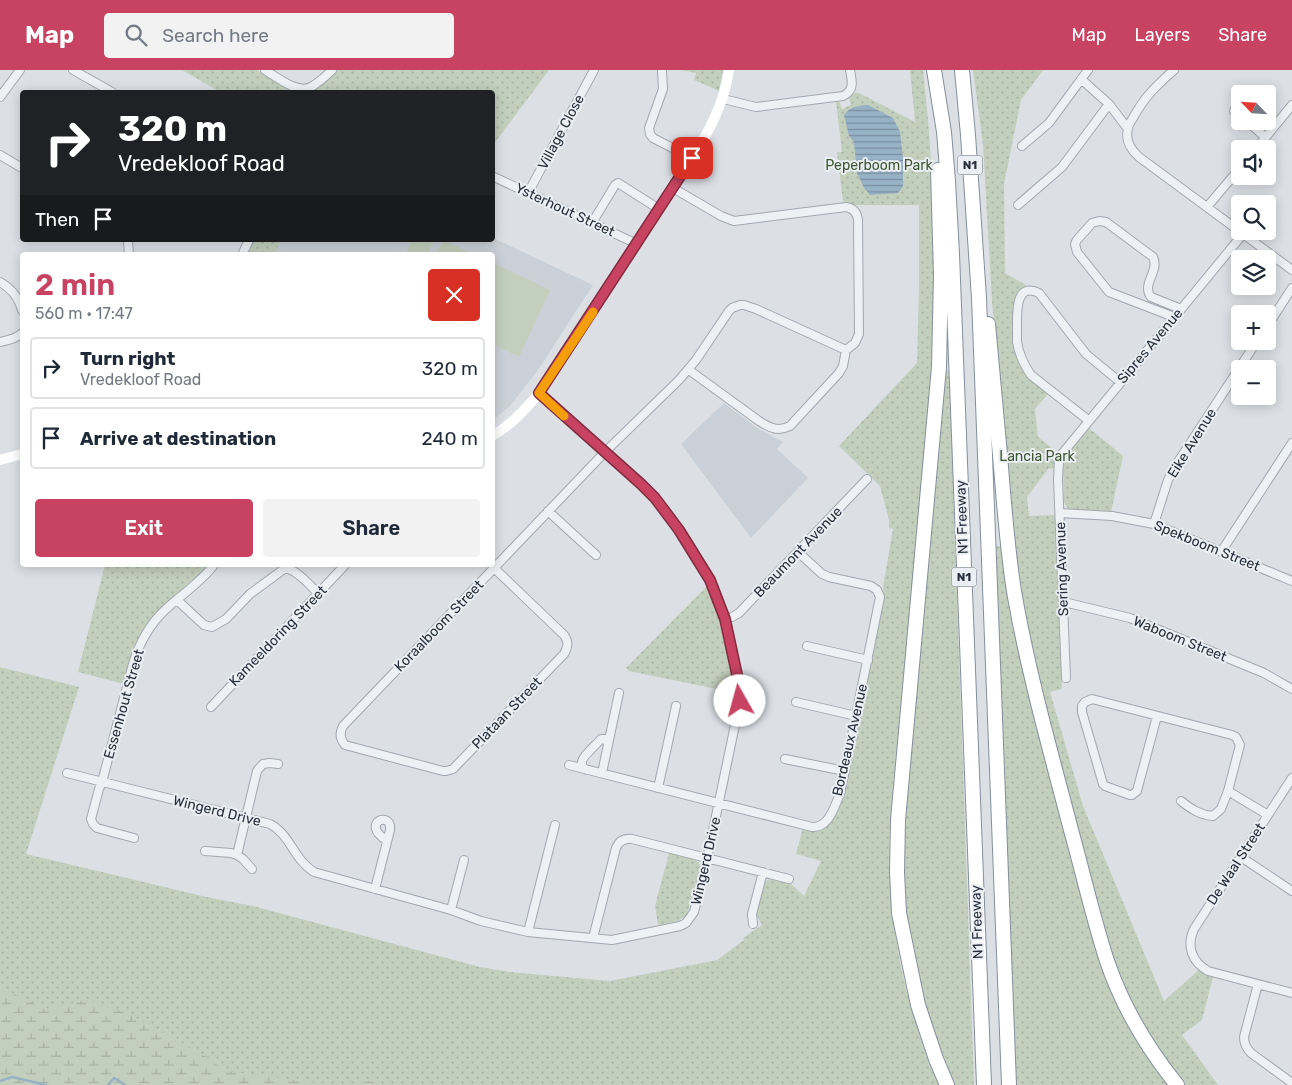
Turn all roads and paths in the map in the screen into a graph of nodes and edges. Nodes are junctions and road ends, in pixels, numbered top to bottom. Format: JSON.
{"nodes":[{"id":1,"x":20,"y":70,"type":"edge"},
{"id":2,"x":73,"y":70,"type":"edge"},
{"id":3,"x":265,"y":70,"type":"edge"},
{"id":4,"x":332,"y":70,"type":"edge"},
{"id":5,"x":594,"y":70,"type":"edge"},
{"id":6,"x":662,"y":70,"type":"edge"},
{"id":7,"x":729,"y":70,"type":"edge"},
{"id":8,"x":850,"y":70,"type":"edge"},
{"id":9,"x":934,"y":70,"type":"edge"},
{"id":10,"x":962,"y":70,"type":"edge"},
{"id":11,"x":1088,"y":70,"type":"edge"},
{"id":12,"x":1174,"y":70,"type":"edge"},
{"id":13,"x":1081,"y":79,"type":"junction"},
{"id":14,"x":108,"y":90,"type":"edge"},
{"id":15,"x":0,"y":97,"type":"edge"},
{"id":16,"x":723,"y":99,"type":"junction"},
{"id":17,"x":1109,"y":104,"type":"junction"},
{"id":18,"x":1292,"y":105,"type":"edge"},
{"id":19,"x":941,"y":111,"type":"junction"},
{"id":20,"x":1128,"y":129,"type":"junction"},
{"id":21,"x":1257,"y":130,"type":"edge"},
{"id":22,"x":1265,"y":137,"type":"junction"},
{"id":23,"x":1263,"y":140,"type":"edge"},
{"id":24,"x":1022,"y":146,"type":"dead end"},
{"id":25,"x":0,"y":155,"type":"edge"},
{"id":26,"x":692,"y":158,"type":"junction"},
{"id":27,"x":20,"y":167,"type":"edge"},
{"id":28,"x":495,"y":177,"type":"edge"},
{"id":29,"x":1231,"y":179,"type":"edge"},
{"id":30,"x":673,"y":188,"type":"junction"},
{"id":31,"x":528,"y":193,"type":"junction"},
{"id":32,"x":1018,"y":205,"type":"dead end"},
{"id":33,"x":1207,"y":207,"type":"junction"},
{"id":34,"x":659,"y":209,"type":"junction"},
{"id":35,"x":592,"y":223,"type":"junction"},
{"id":36,"x":1231,"y":225,"type":"edge"},
{"id":37,"x":1238,"y":240,"type":"edge"},
{"id":38,"x":1251,"y":240,"type":"edge"},
{"id":39,"x":637,"y":244,"type":"junction"},
{"id":40,"x":977,"y":259,"type":"junction"},
{"id":41,"x":1292,"y":270,"type":"edge"},
{"id":42,"x":0,"y":282,"type":"edge"},
{"id":43,"x":1292,"y":288,"type":"edge"},
{"id":44,"x":20,"y":303,"type":"edge"},
{"id":45,"x":1181,"y":309,"type":"junction"},
{"id":46,"x":1276,"y":313,"type":"edge"},
{"id":47,"x":1174,"y":317,"type":"junction"},
{"id":48,"x":20,"y":334,"type":"edge"},
{"id":49,"x":0,"y":342,"type":"edge"},
{"id":50,"x":846,"y":350,"type":"junction"},
{"id":51,"x":1251,"y":350,"type":"edge"},
{"id":52,"x":689,"y":370,"type":"junction"},
{"id":53,"x":1120,"y":382,"type":"junction"},
{"id":54,"x":539,"y":393,"type":"junction"},
{"id":55,"x":1088,"y":420,"type":"junction"},
{"id":56,"x":495,"y":434,"type":"edge"},
{"id":57,"x":1292,"y":444,"type":"edge"},
{"id":58,"x":605,"y":452,"type":"junction"},
{"id":59,"x":20,"y":455,"type":"edge"},
{"id":60,"x":0,"y":460,"type":"edge"},
{"id":61,"x":1059,"y":460,"type":"joint"},
{"id":62,"x":867,"y":479,"type":"dead end"},
{"id":63,"x":548,"y":511,"type":"junction"},
{"id":64,"x":1060,"y":513,"type":"junction"},
{"id":65,"x":1154,"y":524,"type":"junction"},
{"id":66,"x":798,"y":552,"type":"junction"},
{"id":67,"x":1222,"y":552,"type":"junction"},
{"id":68,"x":596,"y":556,"type":"dead end"},
{"id":69,"x":213,"y":567,"type":"edge"},
{"id":70,"x":343,"y":567,"type":"edge"},
{"id":71,"x":495,"y":567,"type":"edge"},
{"id":72,"x":494,"y":568,"type":"joint"},
{"id":73,"x":1292,"y":581,"type":"edge"},
{"id":74,"x":318,"y":594,"type":"junction"},
{"id":75,"x":177,"y":600,"type":"junction"},
{"id":76,"x":1064,"y":602,"type":"junction"},
{"id":77,"x":725,"y":619,"type":"junction"},
{"id":78,"x":807,"y":646,"type":"dead end"},
{"id":79,"x":868,"y":660,"type":"junction"},
{"id":80,"x":1066,"y":678,"type":"dead end"},
{"id":81,"x":1292,"y":689,"type":"edge"},
{"id":82,"x":619,"y":693,"type":"dead end"},
{"id":83,"x":796,"y":702,"type":"dead end"},
{"id":84,"x":210,"y":706,"type":"dead end"},
{"id":85,"x":676,"y":706,"type":"dead end"},
{"id":86,"x":856,"y":716,"type":"junction"},
{"id":87,"x":1157,"y":716,"type":"junction"},
{"id":88,"x":340,"y":737,"type":"joint"},
{"id":89,"x":608,"y":744,"type":"junction"},
{"id":90,"x":784,"y":759,"type":"dead end"},
{"id":91,"x":278,"y":764,"type":"dead end"},
{"id":92,"x":568,"y":765,"type":"dead end"},
{"id":93,"x":587,"y":770,"type":"junction"},
{"id":94,"x":845,"y":771,"type":"junction"},
{"id":95,"x":67,"y":773,"type":"dead end"},
{"id":96,"x":602,"y":773,"type":"junction"},
{"id":97,"x":1292,"y":778,"type":"edge"},
{"id":98,"x":102,"y":782,"type":"junction"},
{"id":99,"x":658,"y":788,"type":"junction"},
{"id":100,"x":1228,"y":791,"type":"junction"},
{"id":101,"x":1181,"y":801,"type":"dead end"},
{"id":102,"x":719,"y":803,"type":"junction"},
{"id":103,"x":1268,"y":815,"type":"junction"},
{"id":104,"x":246,"y":818,"type":"junction"},
{"id":105,"x":555,"y":825,"type":"dead end"},
{"id":106,"x":134,"y":838,"type":"dead end"},
{"id":107,"x":387,"y":841,"type":"dead end"},
{"id":108,"x":205,"y":851,"type":"dead end"},
{"id":109,"x":237,"y":855,"type":"junction"},
{"id":110,"x":1241,"y":857,"type":"junction"},
{"id":111,"x":708,"y":858,"type":"junction"},
{"id":112,"x":464,"y":860,"type":"dead end"},
{"id":113,"x":252,"y":868,"type":"dead end"},
{"id":114,"x":763,"y":872,"type":"junction"},
{"id":115,"x":790,"y":879,"type":"dead end"},
{"id":116,"x":375,"y":889,"type":"junction"},
{"id":117,"x":1292,"y":891,"type":"edge"},
{"id":118,"x":451,"y":910,"type":"junction"},
{"id":119,"x":754,"y":924,"type":"dead end"},
{"id":120,"x":528,"y":932,"type":"junction"},
{"id":121,"x":593,"y":938,"type":"junction"},
{"id":122,"x":1258,"y":984,"type":"junction"},
{"id":123,"x":1292,"y":992,"type":"edge"},
{"id":124,"x":1292,"y":1083,"type":"edge"},
{"id":125,"x":948,"y":1085,"type":"edge"},
{"id":126,"x":984,"y":1085,"type":"edge"},
{"id":127,"x":1009,"y":1085,"type":"edge"},
{"id":128,"x":1177,"y":1085,"type":"edge"}],
"edges":[{"from":1,"to":15,"type":"street"},
{"from":2,"to":14,"type":"street"},
{"from":3,"to":4,"type":"street"},
{"from":5,"to":31,"type":"street","name":"Village Close"},
{"from":6,"to":26,"type":"street"},
{"from":7,"to":16,"type":"street"},
{"from":8,"to":16,"type":"street"},
{"from":9,"to":19,"type":"highway","name":"N1 Freeway","number":"N1"},
{"from":10,"to":40,"type":"highway","name":"N1 Freeway","number":"N1"},
{"from":11,"to":13,"type":"street"},
{"from":12,"to":20,"type":"street"},
{"from":13,"to":17,"type":"street"},
{"from":13,"to":24,"type":"street"},
{"from":16,"to":26,"type":"street"},
{"from":17,"to":20,"type":"street"},
{"from":17,"to":32,"type":"street"},
{"from":18,"to":22,"type":"street"},
{"from":19,"to":125,"type":"highway"},
{"from":19,"to":126,"type":"highway","name":"N1 Freeway","number":"N1"},
{"from":20,"to":33,"type":"street"},
{"from":21,"to":22,"type":"street"},
{"from":22,"to":23,"type":"street"},
{"from":25,"to":27,"type":"street"},
{"from":26,"to":30,"type":"street"},
{"from":28,"to":31,"type":"street","name":"Ysterhout Street"},
{"from":29,"to":33,"type":"street"},
{"from":30,"to":34,"type":"street"},
{"from":30,"to":50,"type":"street"},
{"from":31,"to":35,"type":"street","name":"Ysterhout Street"},
{"from":33,"to":36,"type":"street"},
{"from":34,"to":35,"type":"street"},
{"from":34,"to":39,"type":"street"},
{"from":35,"to":39,"type":"street","name":"Ysterhout Street"},
{"from":37,"to":45,"type":"street","name":"Sipres Avenue"},
{"from":38,"to":41,"type":"street"},
{"from":39,"to":54,"type":"street"},
{"from":40,"to":127,"type":"highway","name":"N1 Freeway","number":"N1"},
{"from":40,"to":128,"type":"highway"},
{"from":42,"to":44,"type":"street"},
{"from":43,"to":46,"type":"street"},
{"from":45,"to":47,"type":"street","name":"Sipres Avenue"},
{"from":45,"to":47,"type":"street"},
{"from":47,"to":53,"type":"street","name":"Sipres Avenue"},
{"from":48,"to":49,"type":"street"},
{"from":50,"to":52,"type":"street","name":"Koraalboom Street"},
{"from":50,"to":52,"type":"street"},
{"from":51,"to":65,"type":"street","name":"Eike Avenue"},
{"from":52,"to":58,"type":"street","name":"Koraalboom Street"},
{"from":53,"to":55,"type":"street","name":"Sipres Avenue"},
{"from":53,"to":55,"type":"street"},
{"from":54,"to":56,"type":"street"},
{"from":54,"to":58,"type":"street","name":"Wingerd Drive"},
{"from":55,"to":61,"type":"street","name":"Sipres Avenue"},
{"from":57,"to":67,"type":"street"},
{"from":58,"to":63,"type":"street","name":"Koraalboom Street"},
{"from":58,"to":77,"type":"street","name":"Wingerd Drive"},
{"from":59,"to":60,"type":"street"},
{"from":61,"to":64,"type":"street","name":"Sering Avenue"},
{"from":62,"to":66,"type":"street","name":"Beaumont Avenue"},
{"from":63,"to":68,"type":"street"},
{"from":63,"to":71,"type":"street","name":"Koraalboom Street"},
{"from":64,"to":65,"type":"street","name":"Spekboom Street"},
{"from":64,"to":76,"type":"street","name":"Sering Avenue"},
{"from":65,"to":67,"type":"street","name":"Spekboom Street"},
{"from":66,"to":77,"type":"street","name":"Beaumont Avenue"},
{"from":66,"to":79,"type":"street","name":"Bordeaux Avenue"},
{"from":67,"to":73,"type":"street","name":"Spekboom Street"},
{"from":69,"to":75,"type":"street","name":"Essenhout Street"},
{"from":70,"to":74,"type":"street","name":"Kameeldoring Street"},
{"from":72,"to":88,"type":"street","name":"Koraalboom Street"},
{"from":72,"to":88,"type":"street","name":"Plataan Street"},
{"from":74,"to":75,"type":"street"},
{"from":74,"to":84,"type":"street","name":"Kameeldoring Street"},
{"from":75,"to":98,"type":"street","name":"Essenhout Street"},
{"from":76,"to":80,"type":"street","name":"Sering Avenue"},
{"from":76,"to":81,"type":"street","name":"Waboom Street"},
{"from":77,"to":102,"type":"street","name":"Wingerd Drive"},
{"from":78,"to":79,"type":"street"},
{"from":79,"to":86,"type":"street","name":"Bordeaux Avenue"},
{"from":82,"to":89,"type":"street"},
{"from":83,"to":86,"type":"street"},
{"from":85,"to":99,"type":"street"},
{"from":86,"to":94,"type":"street","name":"Bordeaux Avenue"},
{"from":87,"to":87,"type":"street"},
{"from":87,"to":100,"type":"street"},
{"from":89,"to":93,"type":"street"},
{"from":89,"to":96,"type":"street"},
{"from":90,"to":94,"type":"street"},
{"from":91,"to":104,"type":"street"},
{"from":92,"to":93,"type":"street","name":"Bordeaux Avenue"},
{"from":93,"to":96,"type":"street","name":"Bordeaux Avenue"},
{"from":94,"to":102,"type":"street","name":"Bordeaux Avenue"},
{"from":95,"to":98,"type":"street","name":"Wingerd Drive"},
{"from":96,"to":99,"type":"street","name":"Bordeaux Avenue"},
{"from":97,"to":103,"type":"street","name":"De Waal Street"},
{"from":98,"to":104,"type":"street","name":"Wingerd Drive"},
{"from":98,"to":106,"type":"street","name":"Essenhout Street"},
{"from":99,"to":102,"type":"street","name":"Bordeaux Avenue"},
{"from":100,"to":101,"type":"street"},
{"from":100,"to":103,"type":"street"},
{"from":102,"to":111,"type":"street","name":"Wingerd Drive"},
{"from":103,"to":110,"type":"street","name":"De Waal Street"},
{"from":104,"to":109,"type":"street"},
{"from":104,"to":116,"type":"street","name":"Wingerd Drive"},
{"from":105,"to":120,"type":"street"},
{"from":107,"to":116,"type":"street"},
{"from":108,"to":109,"type":"street"},
{"from":109,"to":113,"type":"street"},
{"from":110,"to":117,"type":"street"},
{"from":110,"to":122,"type":"street","name":"De Waal Street"},
{"from":111,"to":114,"type":"street"},
{"from":111,"to":121,"type":"street","name":"Wingerd Drive"},
{"from":111,"to":121,"type":"street"},
{"from":112,"to":118,"type":"street"},
{"from":114,"to":115,"type":"street"},
{"from":114,"to":119,"type":"street"},
{"from":116,"to":118,"type":"street","name":"Wingerd Drive"},
{"from":118,"to":120,"type":"street","name":"Wingerd Drive"},
{"from":120,"to":121,"type":"street","name":"Wingerd Drive"},
{"from":122,"to":123,"type":"street"},
{"from":122,"to":124,"type":"street"}]}
